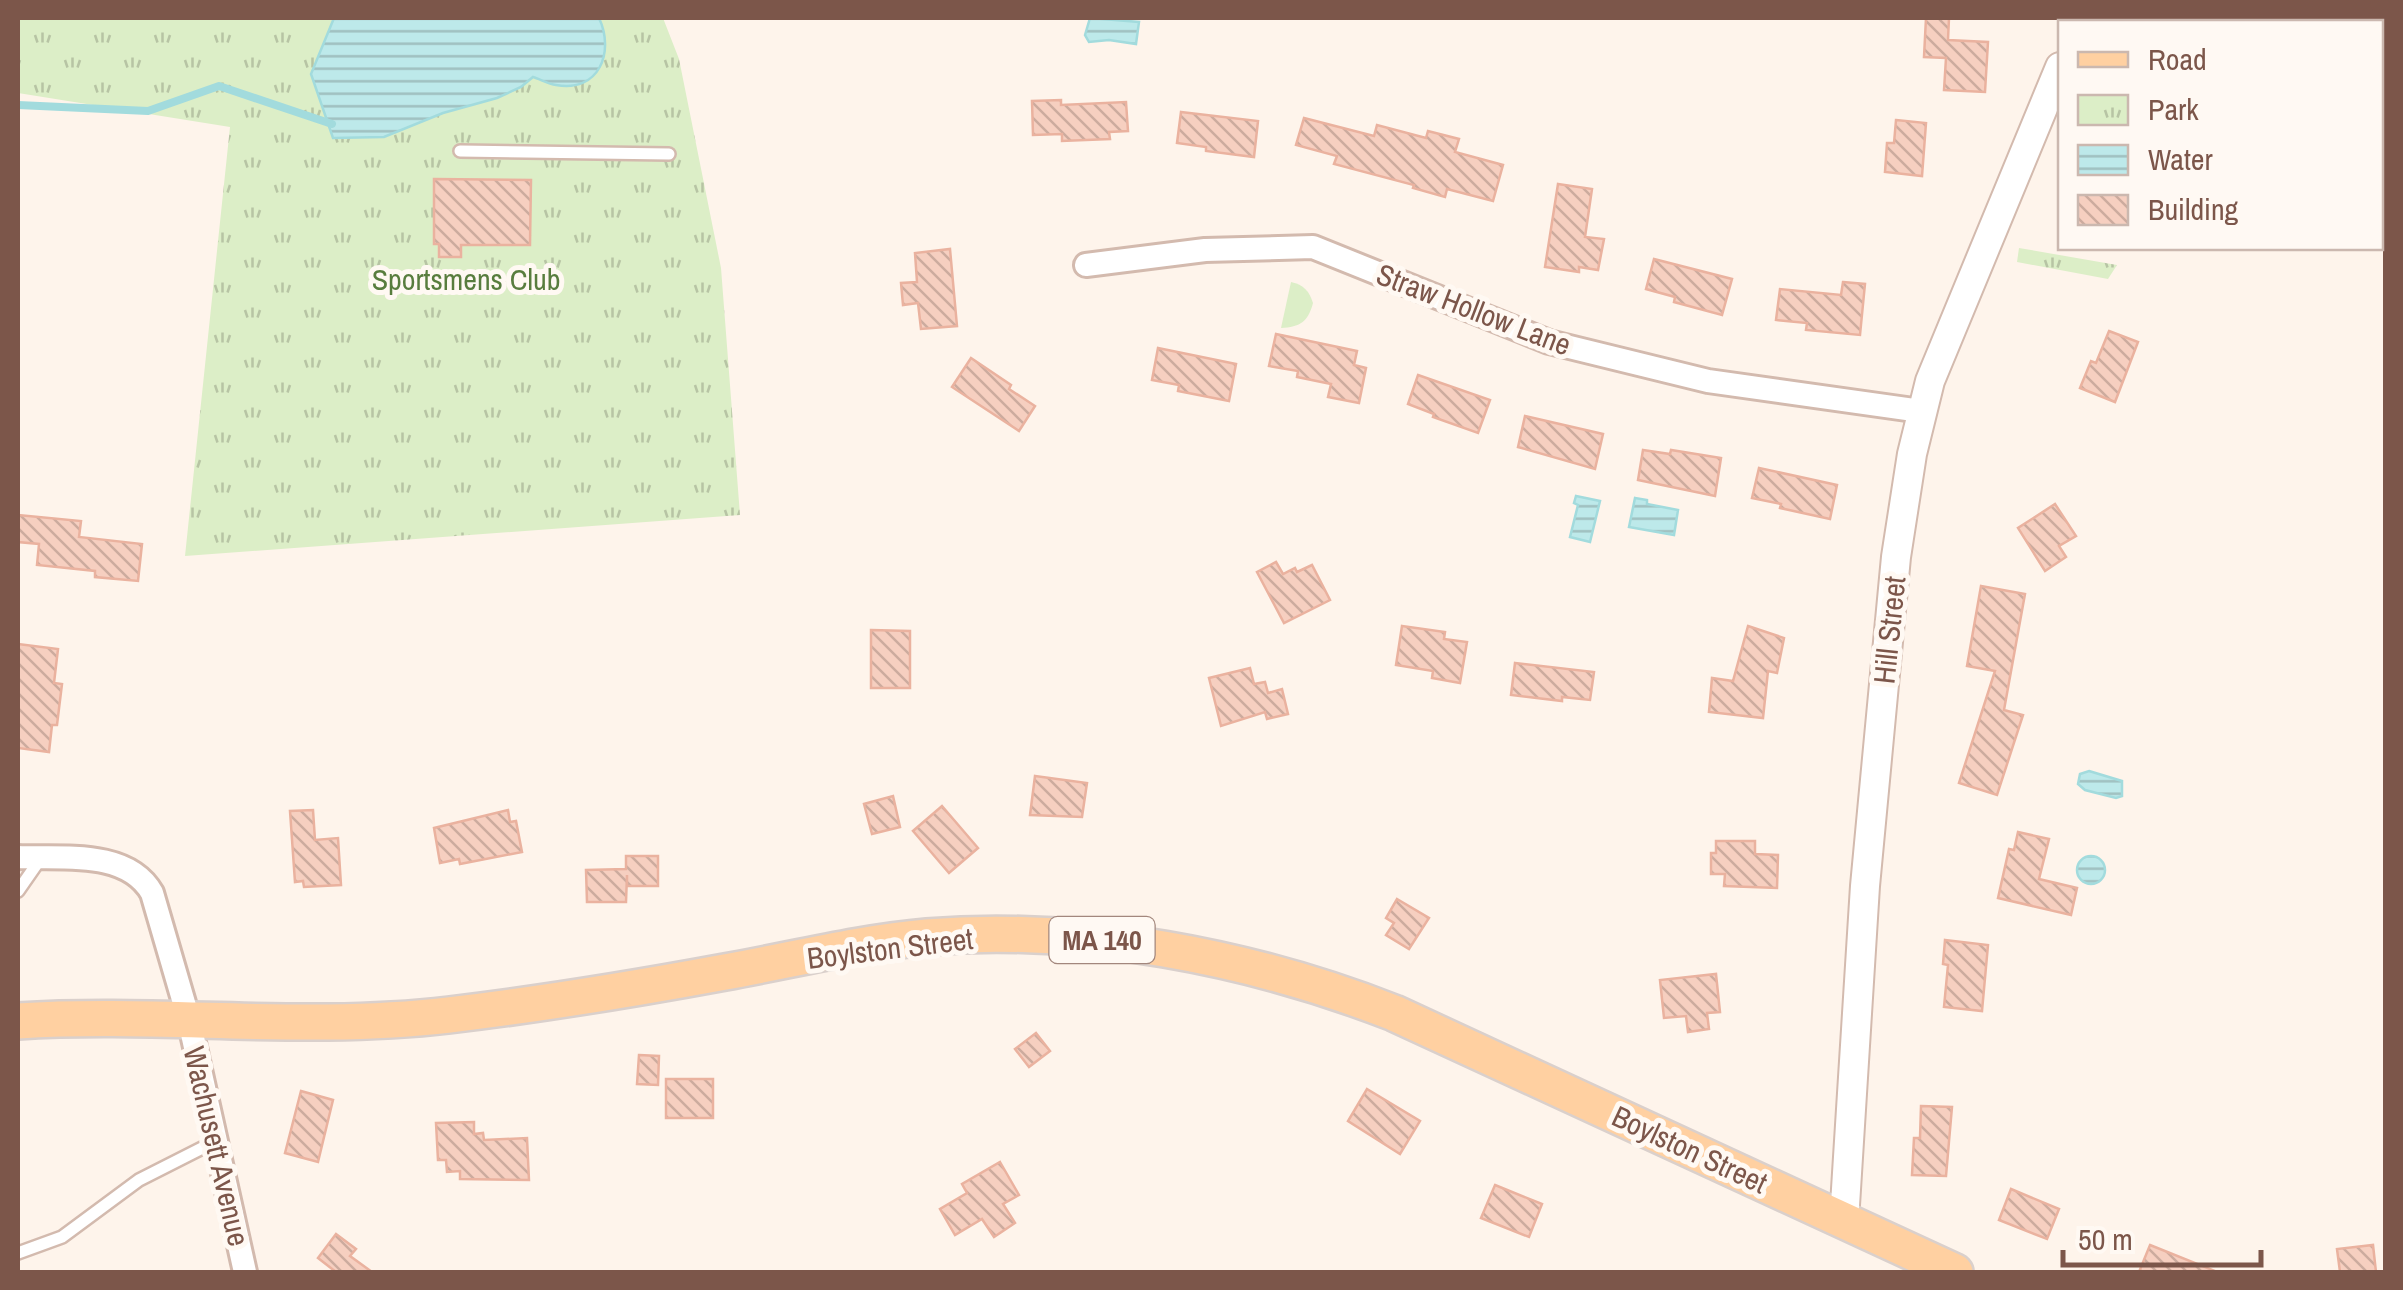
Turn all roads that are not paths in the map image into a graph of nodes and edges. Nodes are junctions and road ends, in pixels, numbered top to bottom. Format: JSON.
{"nodes":[{"id":1,"x":2058,"y":73,"type":"edge"},
{"id":2,"x":460,"y":151,"type":"dead end"},
{"id":3,"x":669,"y":154,"type":"dead end"},
{"id":4,"x":1086,"y":266,"type":"dead end"},
{"id":5,"x":1921,"y":411,"type":"junction"},
{"id":6,"x":29,"y":858,"type":"edge"},
{"id":7,"x":18,"y":890,"type":"edge"},
{"id":8,"x":18,"y":1011,"type":"edge"},
{"id":9,"x":64,"y":1018,"type":"junction"},
{"id":10,"x":18,"y":1020,"type":"edge"},
{"id":11,"x":189,"y":1020,"type":"junction"},
{"id":12,"x":214,"y":1142,"type":"junction"},
{"id":13,"x":1844,"y":1221,"type":"junction"},
{"id":14,"x":18,"y":1253,"type":"edge"},
{"id":15,"x":244,"y":1264,"type":"edge"},
{"id":16,"x":225,"y":1272,"type":"edge"},
{"id":17,"x":1955,"y":1272,"type":"edge"}],
"edges":[{"from":1,"to":5,"type":"street","name":"Hill Street"},
{"from":2,"to":3,"type":"lane"},
{"from":4,"to":5,"type":"street","name":"Straw Hollow Lane"},
{"from":5,"to":13,"type":"street","name":"Hill Street"},
{"from":6,"to":7,"type":"lane"},
{"from":6,"to":11,"type":"street","name":"Wachusett Avenue"},
{"from":8,"to":9,"type":"main road","name":"Boylston Street","number":"MA 140"},
{"from":9,"to":10,"type":"main road","name":"Boylston Street","number":"MA 140"},
{"from":9,"to":11,"type":"main road","name":"Boylston Street","number":"MA 140"},
{"from":11,"to":12,"type":"street","name":"Wachusett Avenue"},
{"from":11,"to":13,"type":"main road","name":"Boylston Street","number":"MA 140"},
{"from":12,"to":14,"type":"lane"},
{"from":12,"to":15,"type":"street","name":"Wachusett Avenue"},
{"from":13,"to":17,"type":"main road","name":"Boylston Street","number":"MA 140"},
{"from":15,"to":16,"type":"street"}]}
